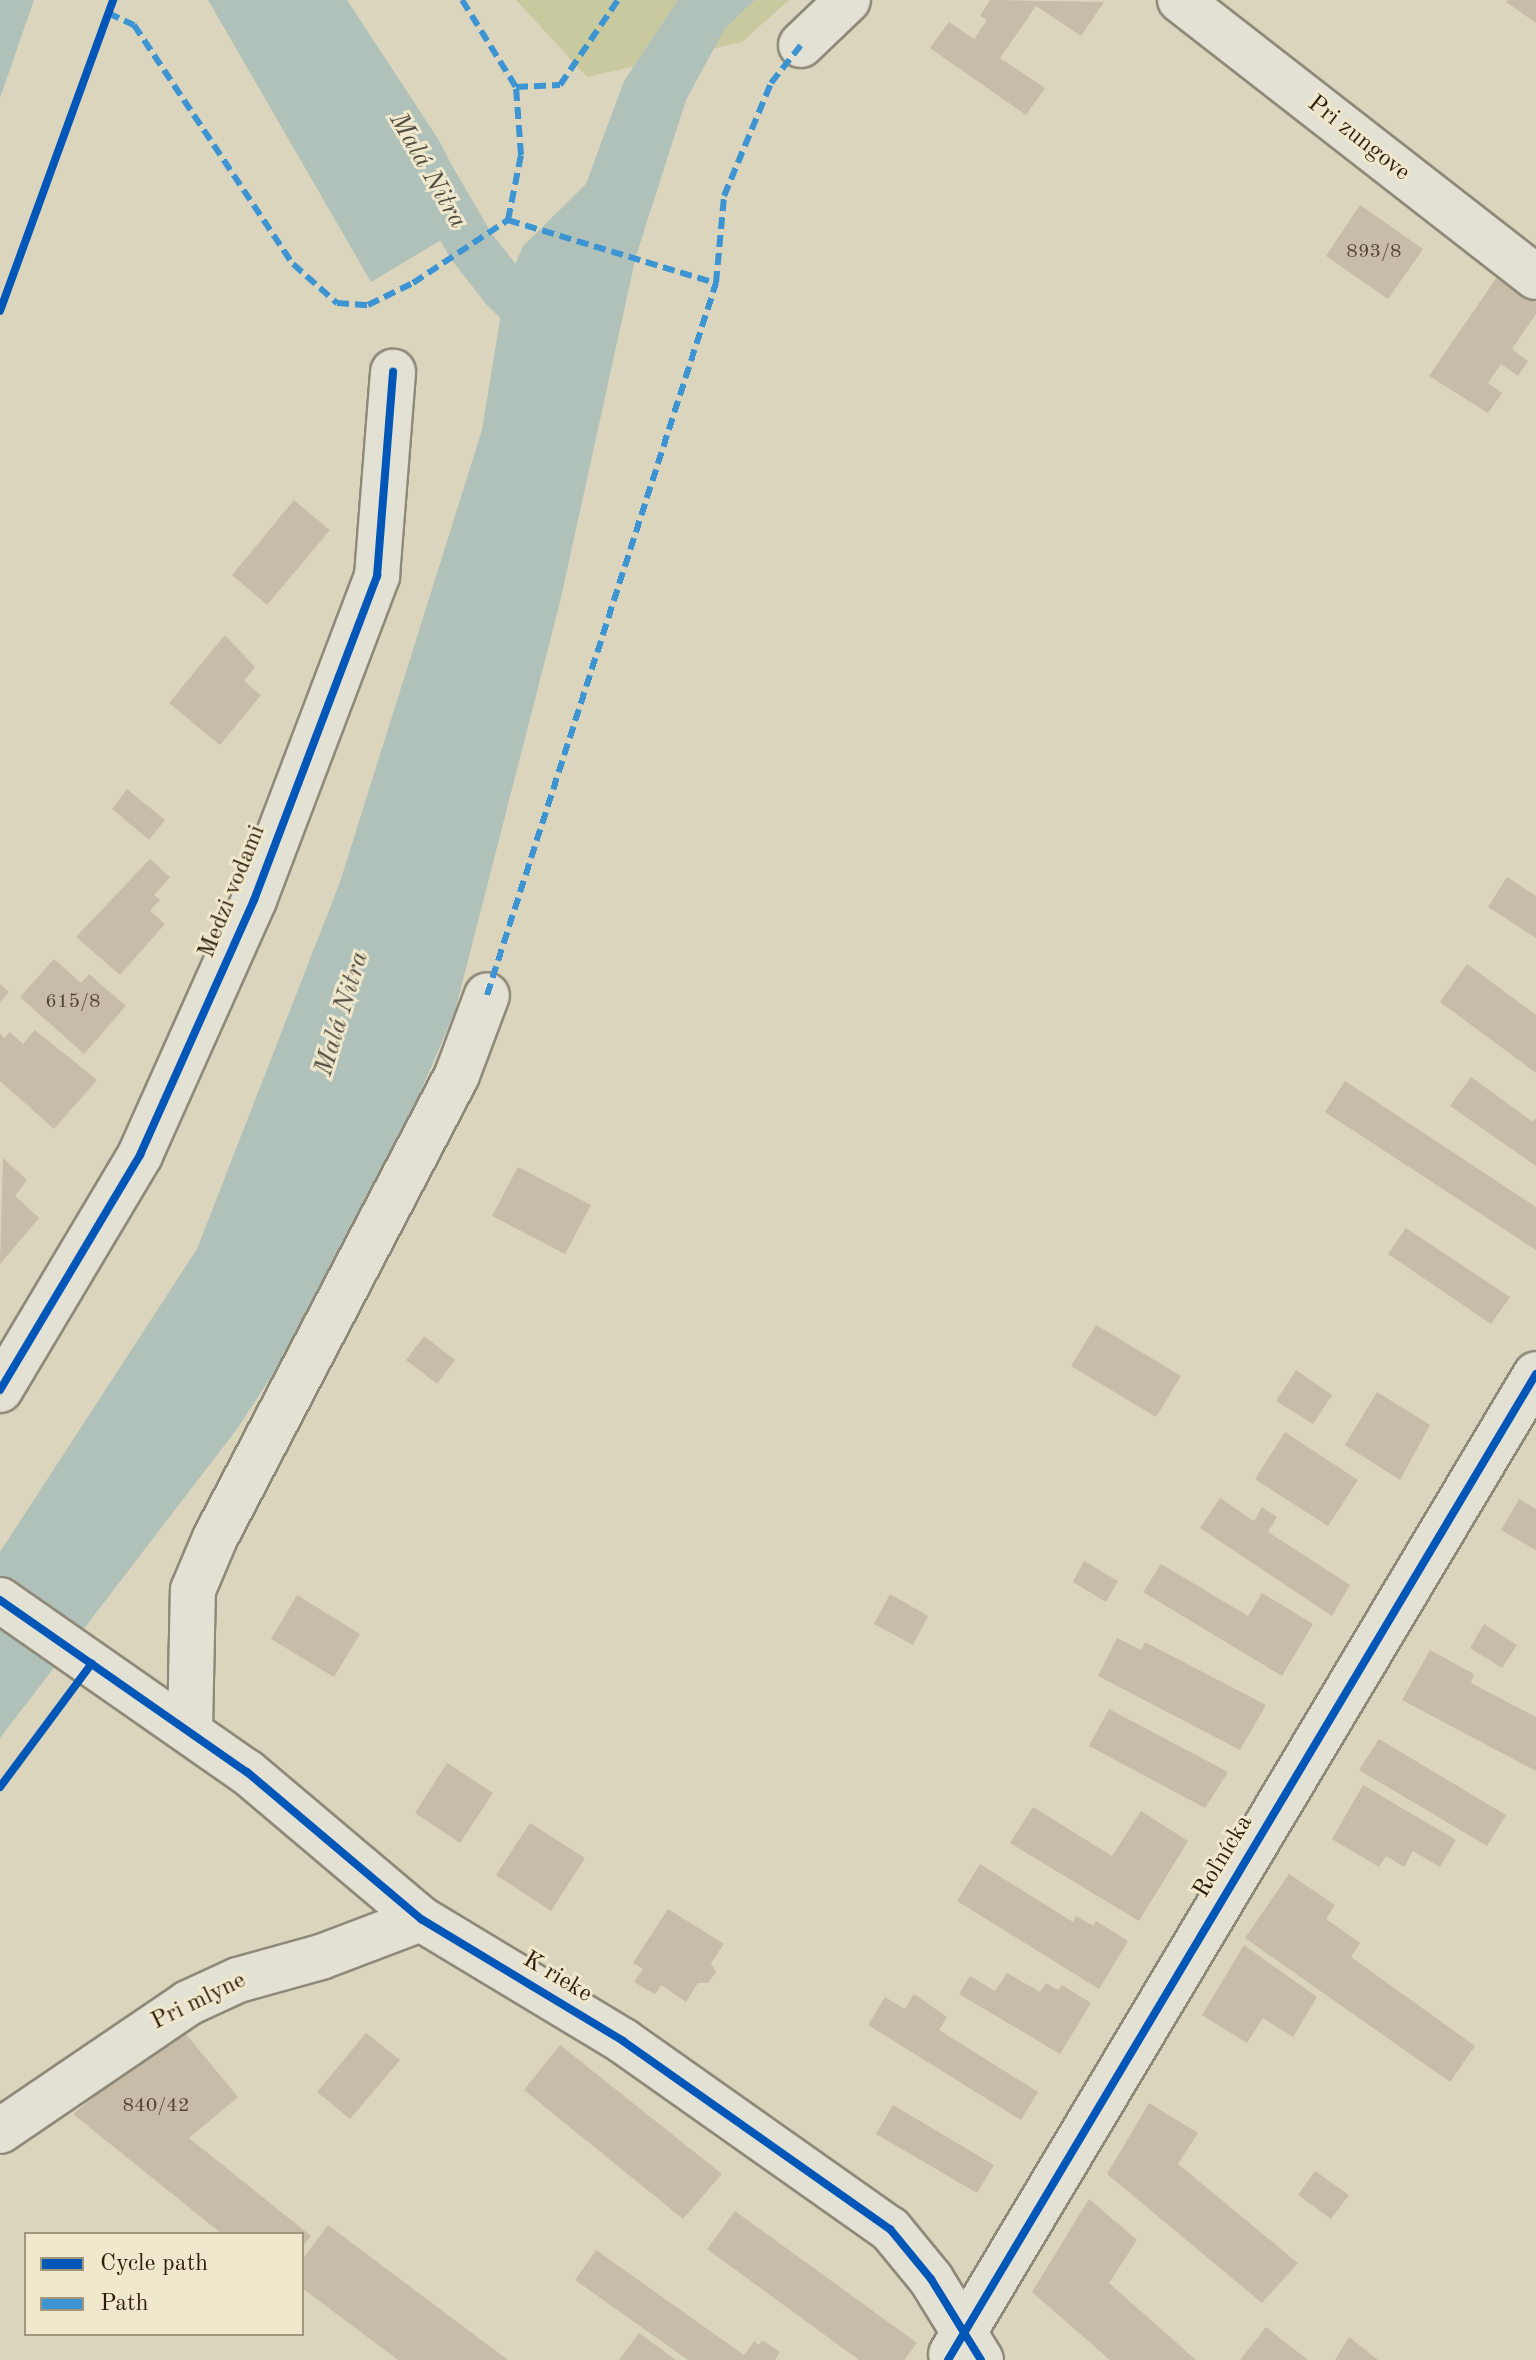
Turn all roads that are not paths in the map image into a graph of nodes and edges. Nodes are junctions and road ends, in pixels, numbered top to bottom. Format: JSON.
{"nodes":[{"id":1,"x":848,"y":0,"type":"edge"},
{"id":2,"x":1180,"y":0,"type":"edge"},
{"id":3,"x":801,"y":45,"type":"dead end"},
{"id":4,"x":1536,"y":277,"type":"edge"},
{"id":5,"x":393,"y":372,"type":"dead end"},
{"id":6,"x":487,"y":995,"type":"dead end"},
{"id":7,"x":1536,"y":1374,"type":"edge"},
{"id":8,"x":0,"y":1390,"type":"edge"},
{"id":9,"x":0,"y":1600,"type":"edge"},
{"id":10,"x":190,"y":1729,"type":"junction"},
{"id":11,"x":421,"y":1919,"type":"junction"},
{"id":12,"x":0,"y":2131,"type":"edge"},
{"id":13,"x":964,"y":2350,"type":"edge"}],
"edges":[{"from":1,"to":3,"type":"street"},
{"from":2,"to":4,"type":"street","name":"Pri zungove"},
{"from":5,"to":8,"type":"street","name":"Medzi vodami"},
{"from":6,"to":10,"type":"street"},
{"from":7,"to":13,"type":"street","name":"Roľnícka"},
{"from":9,"to":10,"type":"street","name":"K rieke"},
{"from":10,"to":11,"type":"street","name":"K rieke"},
{"from":11,"to":12,"type":"street","name":"Pri mlyne"},
{"from":11,"to":13,"type":"street","name":"K rieke"}]}
